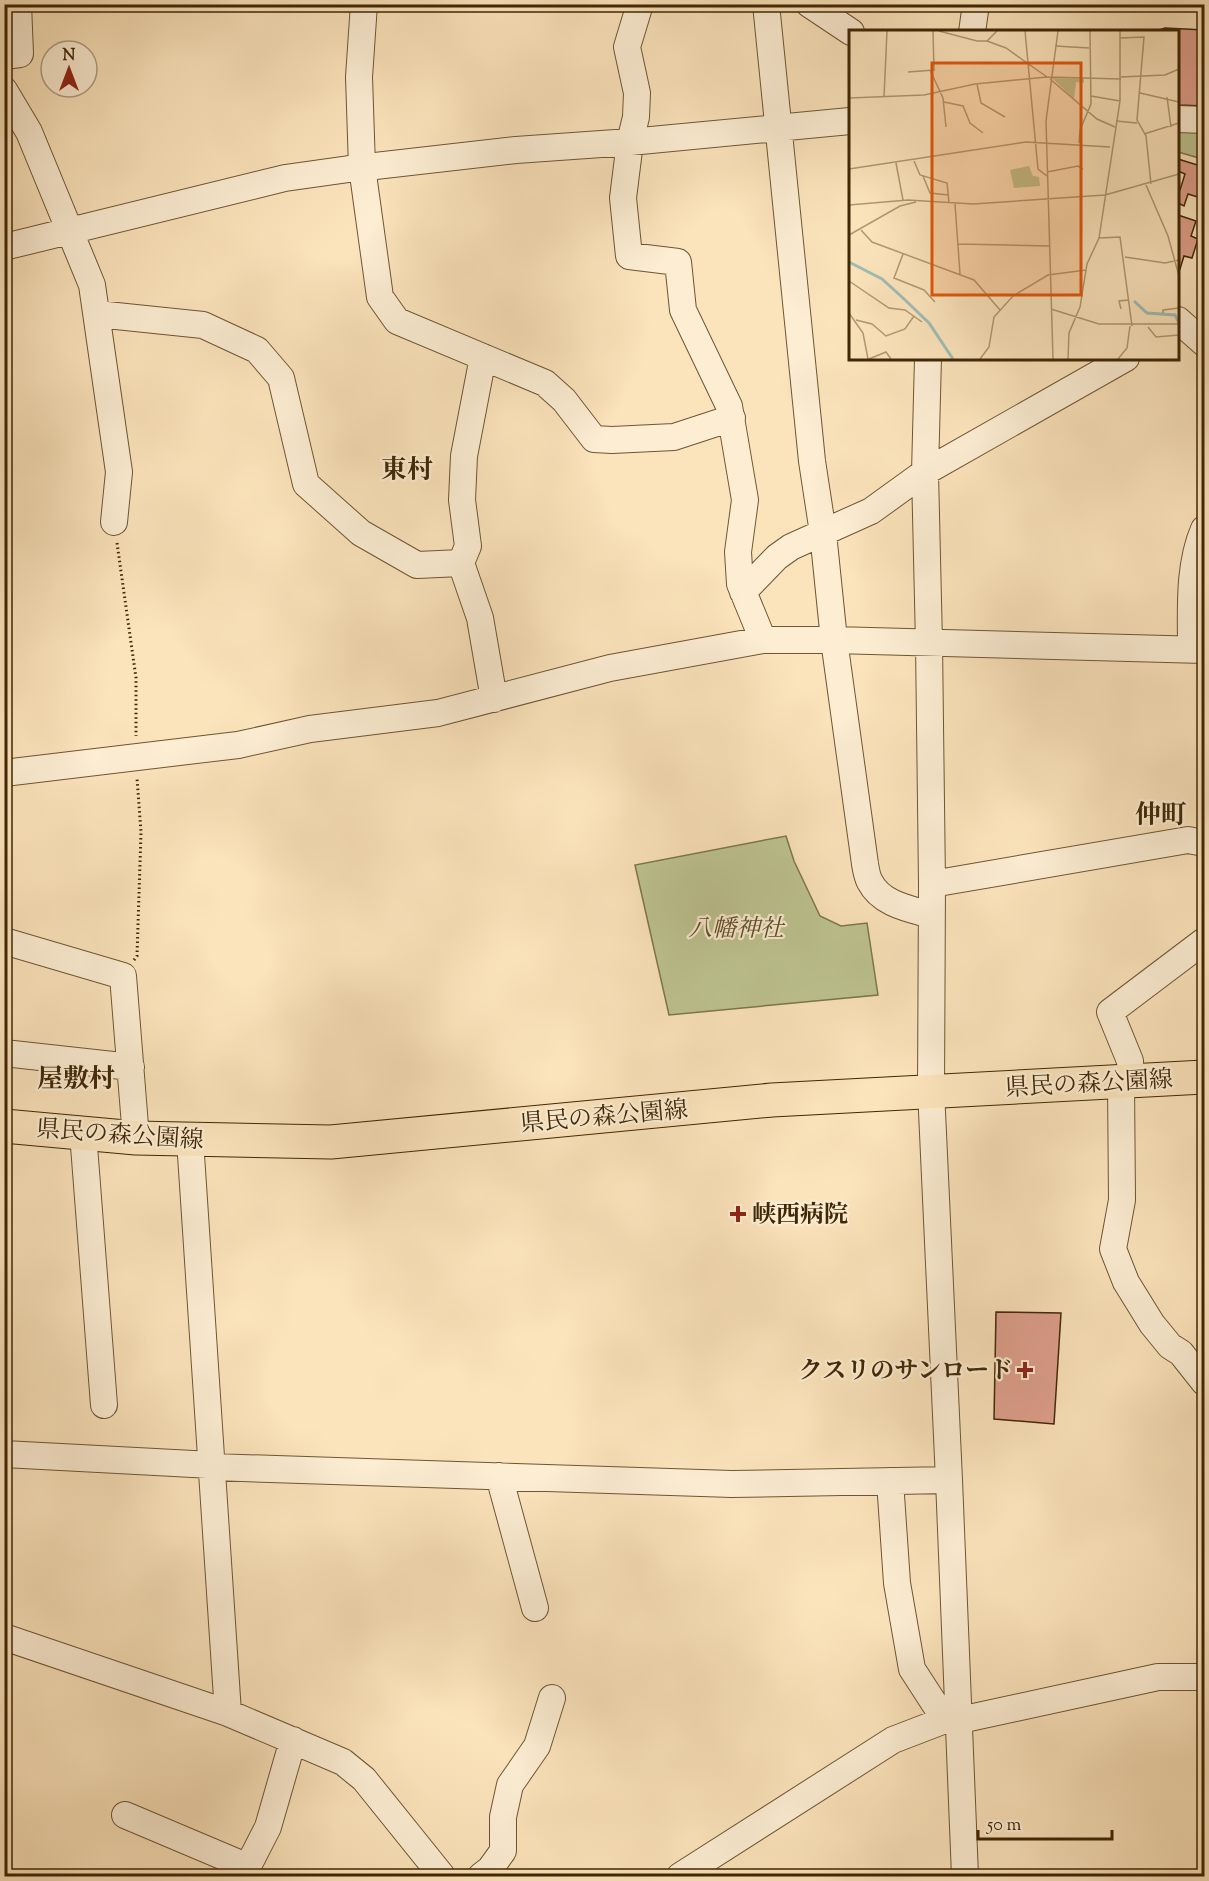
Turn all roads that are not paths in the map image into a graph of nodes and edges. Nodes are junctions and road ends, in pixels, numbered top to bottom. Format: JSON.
{"nodes":[{"id":1,"x":18,"y":4,"type":"edge"},
{"id":2,"x":364,"y":4,"type":"edge"},
{"id":3,"x":639,"y":4,"type":"edge"},
{"id":4,"x":766,"y":4,"type":"edge"},
{"id":5,"x":809,"y":4,"type":"edge"},
{"id":6,"x":976,"y":4,"type":"edge"},
{"id":7,"x":972,"y":30,"type":"edge"},
{"id":8,"x":849,"y":31,"type":"edge"},
{"id":9,"x":4,"y":56,"type":"edge"},
{"id":10,"x":4,"y":90,"type":"edge"},
{"id":11,"x":1179,"y":119,"type":"edge"},
{"id":12,"x":1204,"y":120,"type":"edge"},
{"id":13,"x":849,"y":121,"type":"edge"},
{"id":14,"x":777,"y":128,"type":"junction"},
{"id":15,"x":630,"y":142,"type":"junction"},
{"id":16,"x":363,"y":167,"type":"junction"},
{"id":17,"x":71,"y":231,"type":"junction"},
{"id":18,"x":4,"y":247,"type":"edge"},
{"id":19,"x":97,"y":314,"type":"junction"},
{"id":20,"x":1180,"y":325,"type":"edge"},
{"id":21,"x":1204,"y":343,"type":"edge"},
{"id":22,"x":483,"y":357,"type":"junction"},
{"id":23,"x":928,"y":360,"type":"edge"},
{"id":24,"x":1122,"y":360,"type":"edge"},
{"id":25,"x":732,"y":418,"type":"junction"},
{"id":26,"x":925,"y":472,"type":"junction"},
{"id":27,"x":114,"y":522,"type":"road end"},
{"id":28,"x":1204,"y":529,"type":"edge"},
{"id":29,"x":823,"y":533,"type":"junction"},
{"id":30,"x":461,"y":563,"type":"junction"},
{"id":31,"x":743,"y":592,"type":"junction"},
{"id":32,"x":763,"y":640,"type":"junction"},
{"id":33,"x":834,"y":640,"type":"junction"},
{"id":34,"x":929,"y":642,"type":"junction"},
{"id":35,"x":1198,"y":649,"type":"edge"},
{"id":36,"x":494,"y":699,"type":"junction"},
{"id":37,"x":4,"y":774,"type":"edge"},
{"id":38,"x":1204,"y":843,"type":"edge"},
{"id":39,"x":932,"y":884,"type":"junction"},
{"id":40,"x":931,"y":915,"type":"junction"},
{"id":41,"x":4,"y":940,"type":"edge"},
{"id":42,"x":1204,"y":940,"type":"edge"},
{"id":43,"x":4,"y":1053,"type":"edge"},
{"id":44,"x":130,"y":1067,"type":"junction"},
{"id":45,"x":1204,"y":1077,"type":"edge"},
{"id":46,"x":1126,"y":1081,"type":"junction"},
{"id":47,"x":931,"y":1090,"type":"junction"},
{"id":48,"x":4,"y":1126,"type":"edge"},
{"id":49,"x":84,"y":1133,"type":"junction"},
{"id":50,"x":136,"y":1138,"type":"junction"},
{"id":51,"x":190,"y":1140,"type":"junction"},
{"id":52,"x":1204,"y":1383,"type":"edge"},
{"id":53,"x":104,"y":1405,"type":"dead end"},
{"id":54,"x":4,"y":1454,"type":"edge"},
{"id":55,"x":212,"y":1466,"type":"junction"},
{"id":56,"x":499,"y":1476,"type":"junction"},
{"id":57,"x":949,"y":1480,"type":"junction"},
{"id":58,"x":890,"y":1481,"type":"junction"},
{"id":59,"x":535,"y":1608,"type":"dead end"},
{"id":60,"x":4,"y":1637,"type":"edge"},
{"id":61,"x":1204,"y":1677,"type":"edge"},
{"id":62,"x":552,"y":1698,"type":"dead end"},
{"id":63,"x":228,"y":1713,"type":"junction"},
{"id":64,"x":952,"y":1720,"type":"junction"},
{"id":65,"x":293,"y":1740,"type":"junction"},
{"id":66,"x":125,"y":1815,"type":"dead end"},
{"id":67,"x":245,"y":1872,"type":"edge"},
{"id":68,"x":442,"y":1876,"type":"edge"},
{"id":69,"x":481,"y":1876,"type":"edge"},
{"id":70,"x":680,"y":1876,"type":"edge"},
{"id":71,"x":965,"y":1876,"type":"edge"}],
"edges":[{"from":1,"to":9,"type":"street"},
{"from":2,"to":16,"type":"street"},
{"from":3,"to":15,"type":"street"},
{"from":4,"to":14,"type":"street"},
{"from":5,"to":8,"type":"street"},
{"from":6,"to":7,"type":"street"},
{"from":10,"to":17,"type":"street"},
{"from":11,"to":12,"type":"street"},
{"from":13,"to":14,"type":"street"},
{"from":14,"to":15,"type":"street"},
{"from":14,"to":29,"type":"street"},
{"from":15,"to":16,"type":"street"},
{"from":15,"to":25,"type":"street"},
{"from":16,"to":17,"type":"street"},
{"from":16,"to":22,"type":"street"},
{"from":17,"to":18,"type":"street"},
{"from":17,"to":19,"type":"street"},
{"from":19,"to":27,"type":"street"},
{"from":19,"to":30,"type":"street"},
{"from":20,"to":21,"type":"street"},
{"from":22,"to":25,"type":"street"},
{"from":22,"to":30,"type":"street"},
{"from":23,"to":26,"type":"street"},
{"from":24,"to":26,"type":"street"},
{"from":25,"to":31,"type":"street"},
{"from":26,"to":29,"type":"street"},
{"from":26,"to":34,"type":"street"},
{"from":28,"to":35,"type":"street"},
{"from":29,"to":31,"type":"street"},
{"from":29,"to":33,"type":"street"},
{"from":30,"to":36,"type":"street"},
{"from":31,"to":32,"type":"street"},
{"from":32,"to":33,"type":"street"},
{"from":32,"to":36,"type":"street"},
{"from":33,"to":34,"type":"street"},
{"from":33,"to":40,"type":"street"},
{"from":34,"to":35,"type":"street"},
{"from":34,"to":39,"type":"street"},
{"from":36,"to":37,"type":"street"},
{"from":38,"to":39,"type":"street"},
{"from":39,"to":40,"type":"street"},
{"from":40,"to":47,"type":"street"},
{"from":41,"to":44,"type":"street"},
{"from":42,"to":46,"type":"street"},
{"from":43,"to":44,"type":"street"},
{"from":44,"to":50,"type":"street"},
{"from":45,"to":46,"type":"main road","name":"県民の森公園線"},
{"from":46,"to":47,"type":"main road","name":"県民の森公園線"},
{"from":46,"to":52,"type":"street"},
{"from":47,"to":51,"type":"main road","name":"県民の森公園線"},
{"from":47,"to":57,"type":"street"},
{"from":48,"to":49,"type":"main road","name":"県民の森公園線"},
{"from":49,"to":50,"type":"main road","name":"県民の森公園線"},
{"from":49,"to":53,"type":"street"},
{"from":50,"to":51,"type":"main road","name":"県民の森公園線"},
{"from":51,"to":55,"type":"street"},
{"from":54,"to":55,"type":"street"},
{"from":55,"to":56,"type":"street"},
{"from":55,"to":63,"type":"street"},
{"from":56,"to":58,"type":"street"},
{"from":56,"to":59,"type":"street"},
{"from":57,"to":58,"type":"street"},
{"from":57,"to":64,"type":"street"},
{"from":58,"to":64,"type":"street"},
{"from":60,"to":63,"type":"street"},
{"from":61,"to":64,"type":"street"},
{"from":62,"to":69,"type":"street"},
{"from":63,"to":65,"type":"street"},
{"from":64,"to":70,"type":"street"},
{"from":64,"to":71,"type":"street"},
{"from":65,"to":67,"type":"street"},
{"from":65,"to":68,"type":"street"},
{"from":66,"to":67,"type":"street"}]}
